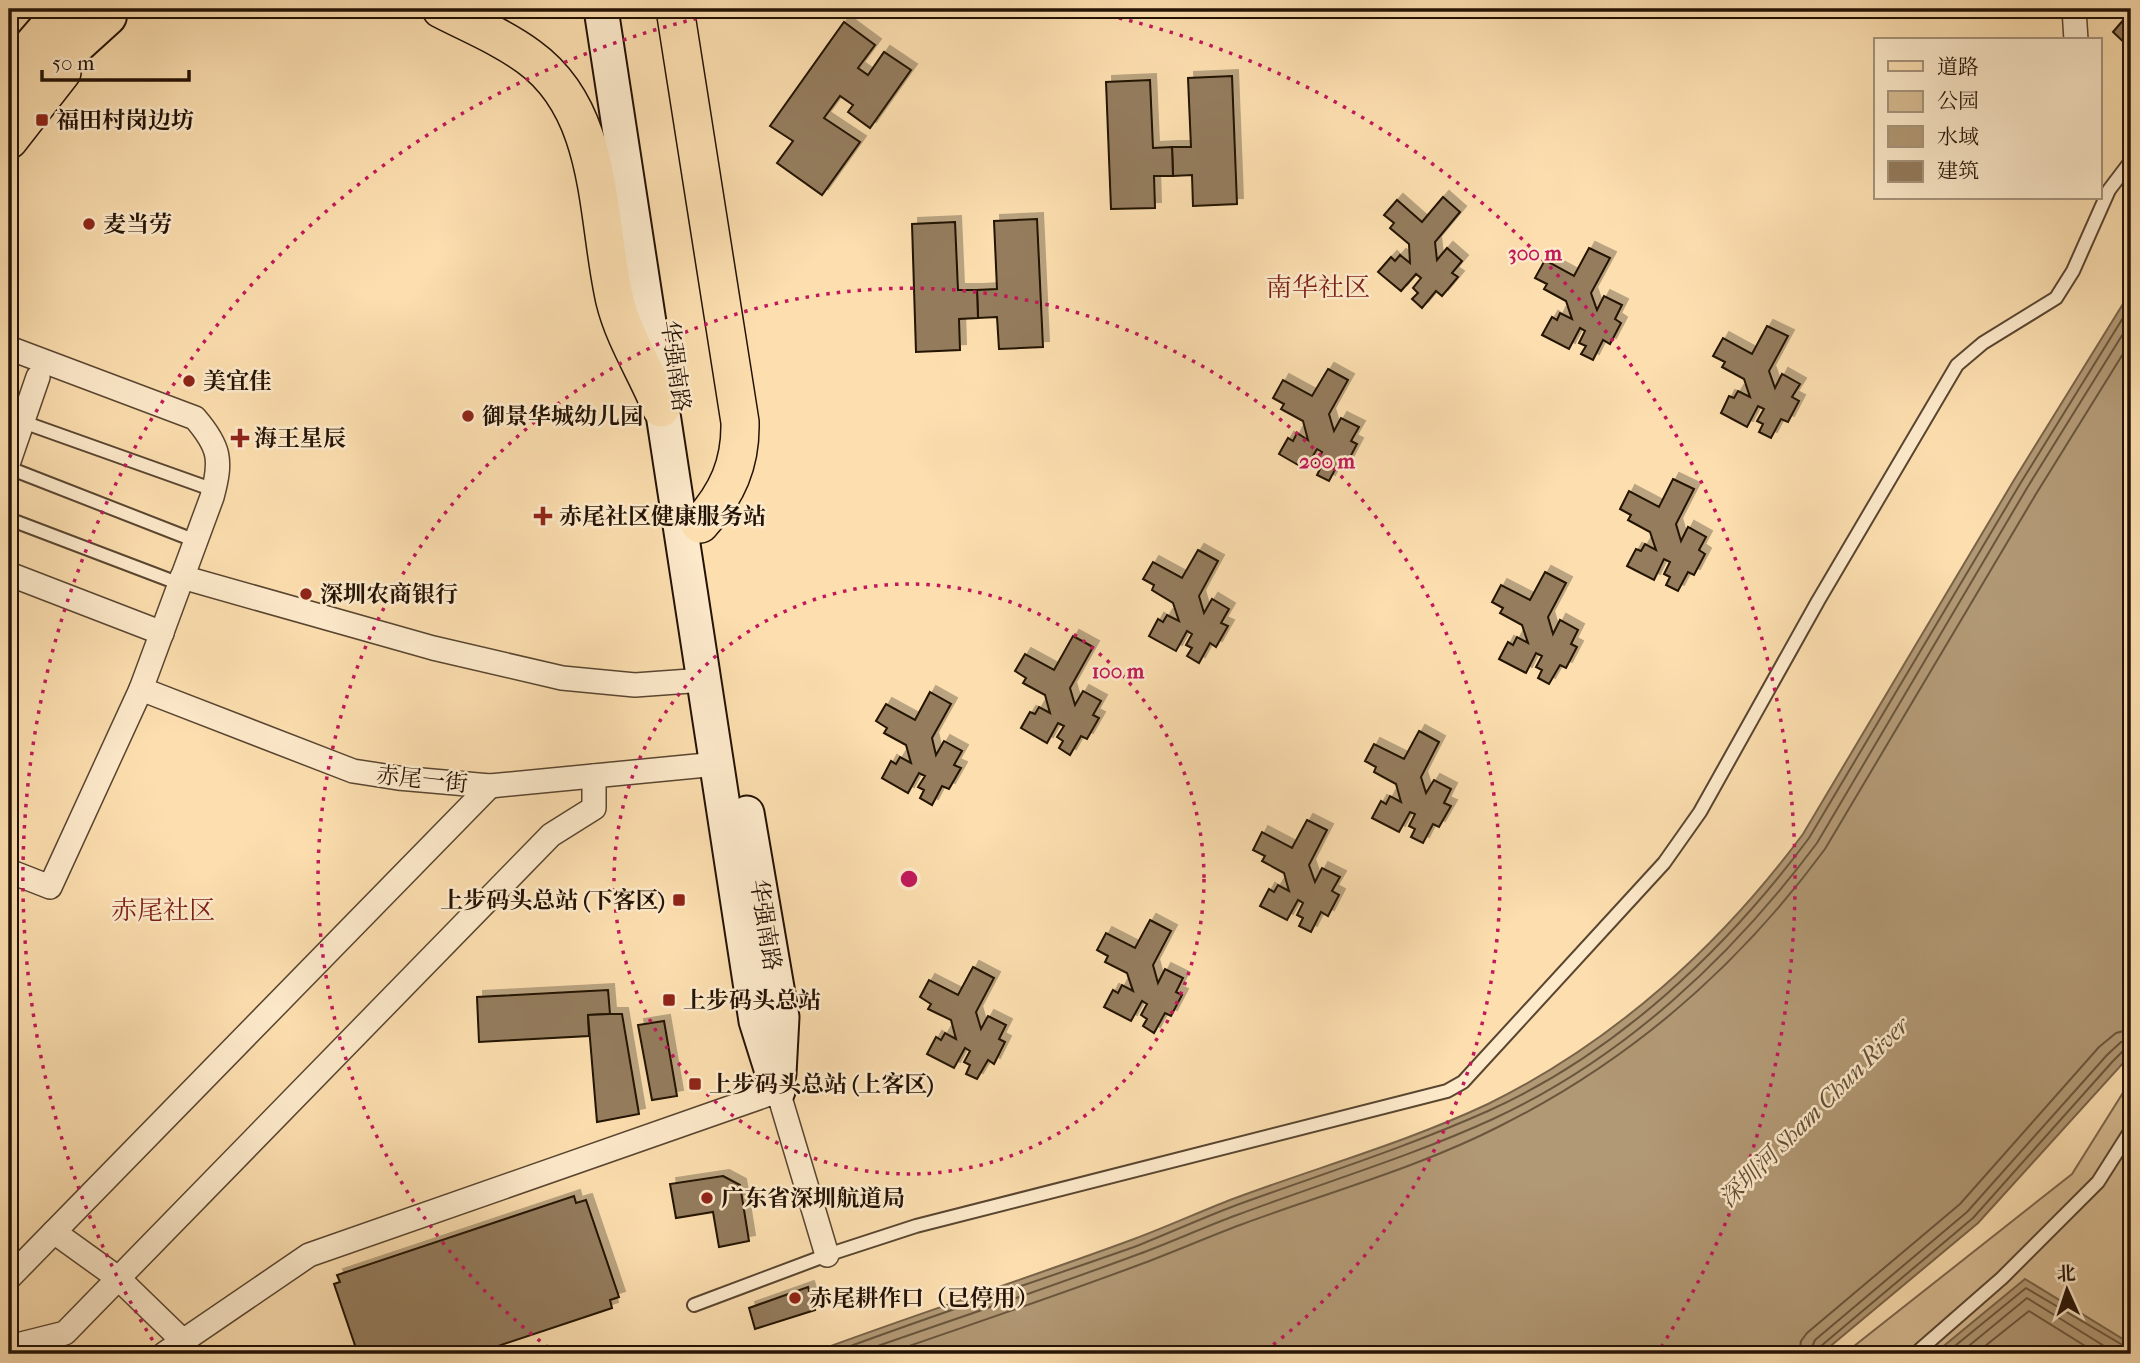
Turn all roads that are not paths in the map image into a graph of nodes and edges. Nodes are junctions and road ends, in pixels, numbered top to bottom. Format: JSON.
{"nodes":[{"id":1,"x":65,"y":9,"type":"edge"},
{"id":2,"x":441,"y":9,"type":"edge"},
{"id":3,"x":601,"y":9,"type":"edge"},
{"id":4,"x":625,"y":9,"type":"edge"},
{"id":5,"x":653,"y":9,"type":"edge"},
{"id":6,"x":675,"y":9,"type":"edge"},
{"id":7,"x":2074,"y":9,"type":"edge"},
{"id":8,"x":118,"y":11,"type":"edge"},
{"id":9,"x":2076,"y":38,"type":"edge"},
{"id":10,"x":9,"y":74,"type":"edge"},
{"id":11,"x":9,"y":105,"type":"edge"},
{"id":12,"x":9,"y":140,"type":"edge"},
{"id":13,"x":2131,"y":161,"type":"edge"},
{"id":14,"x":9,"y":348,"type":"edge"},
{"id":15,"x":38,"y":377,"type":"dead end"},
{"id":16,"x":661,"y":408,"type":"junction"},
{"id":17,"x":16,"y":420,"type":"edge"},
{"id":18,"x":9,"y":461,"type":"edge"},
{"id":19,"x":9,"y":468,"type":"edge"},
{"id":20,"x":214,"y":490,"type":"junction"},
{"id":21,"x":9,"y":519,"type":"edge"},
{"id":22,"x":700,"y":524,"type":"junction"},
{"id":23,"x":195,"y":541,"type":"junction"},
{"id":24,"x":9,"y":573,"type":"edge"},
{"id":25,"x":181,"y":580,"type":"junction"},
{"id":26,"x":162,"y":633,"type":"junction"},
{"id":27,"x":704,"y":680,"type":"junction"},
{"id":28,"x":141,"y":689,"type":"junction"},
{"id":29,"x":717,"y":764,"type":"junction"},
{"id":30,"x":594,"y":776,"type":"junction"},
{"id":31,"x":489,"y":786,"type":"junction"},
{"id":32,"x":9,"y":870,"type":"edge"},
{"id":33,"x":778,"y":1091,"type":"junction"},
{"id":34,"x":2131,"y":1130,"type":"edge"},
{"id":35,"x":54,"y":1232,"type":"junction"},
{"id":36,"x":827,"y":1255,"type":"junction"},
{"id":37,"x":9,"y":1278,"type":"edge"},
{"id":38,"x":118,"y":1278,"type":"junction"},
{"id":39,"x":694,"y":1305,"type":"dead end"},
{"id":40,"x":183,"y":1341,"type":"junction"},
{"id":41,"x":9,"y":1347,"type":"edge"},
{"id":42,"x":164,"y":1354,"type":"edge"},
{"id":43,"x":1915,"y":1354,"type":"edge"}],
"edges":[{"from":1,"to":10,"type":"highway"},
{"from":2,"to":16,"type":"main road"},
{"from":3,"to":16,"type":"main road","name":"华强南路"},
{"from":4,"to":22,"type":"main road","name":"华强南路"},
{"from":5,"to":22,"type":"main road"},
{"from":6,"to":22,"type":"main road"},
{"from":7,"to":9,"type":"street"},
{"from":8,"to":11,"type":"highway"},
{"from":8,"to":12,"type":"main road"},
{"from":13,"to":36,"type":"lane"},
{"from":14,"to":20,"type":"street"},
{"from":15,"to":17,"type":"street"},
{"from":16,"to":27,"type":"main road","name":"华强南路"},
{"from":17,"to":18,"type":"street"},
{"from":17,"to":20,"type":"lane"},
{"from":19,"to":23,"type":"lane"},
{"from":20,"to":23,"type":"street"},
{"from":21,"to":25,"type":"lane"},
{"from":22,"to":33,"type":"main road","name":"华强南路"},
{"from":23,"to":25,"type":"street"},
{"from":24,"to":26,"type":"street"},
{"from":25,"to":26,"type":"street"},
{"from":25,"to":27,"type":"street"},
{"from":26,"to":28,"type":"street"},
{"from":27,"to":29,"type":"main road","name":"华强南路"},
{"from":28,"to":31,"type":"street","name":"赤尾一街"},
{"from":28,"to":32,"type":"street"},
{"from":29,"to":30,"type":"street","name":"赤尾一街"},
{"from":29,"to":33,"type":"main road","name":"华强南路"},
{"from":30,"to":31,"type":"street","name":"赤尾一街"},
{"from":30,"to":38,"type":"street"},
{"from":31,"to":35,"type":"street"},
{"from":33,"to":36,"type":"street"},
{"from":33,"to":40,"type":"street"},
{"from":34,"to":43,"type":"lane"},
{"from":35,"to":37,"type":"street"},
{"from":35,"to":38,"type":"street"},
{"from":36,"to":39,"type":"lane"},
{"from":38,"to":40,"type":"street"},
{"from":38,"to":41,"type":"street"},
{"from":40,"to":42,"type":"street"}]}
